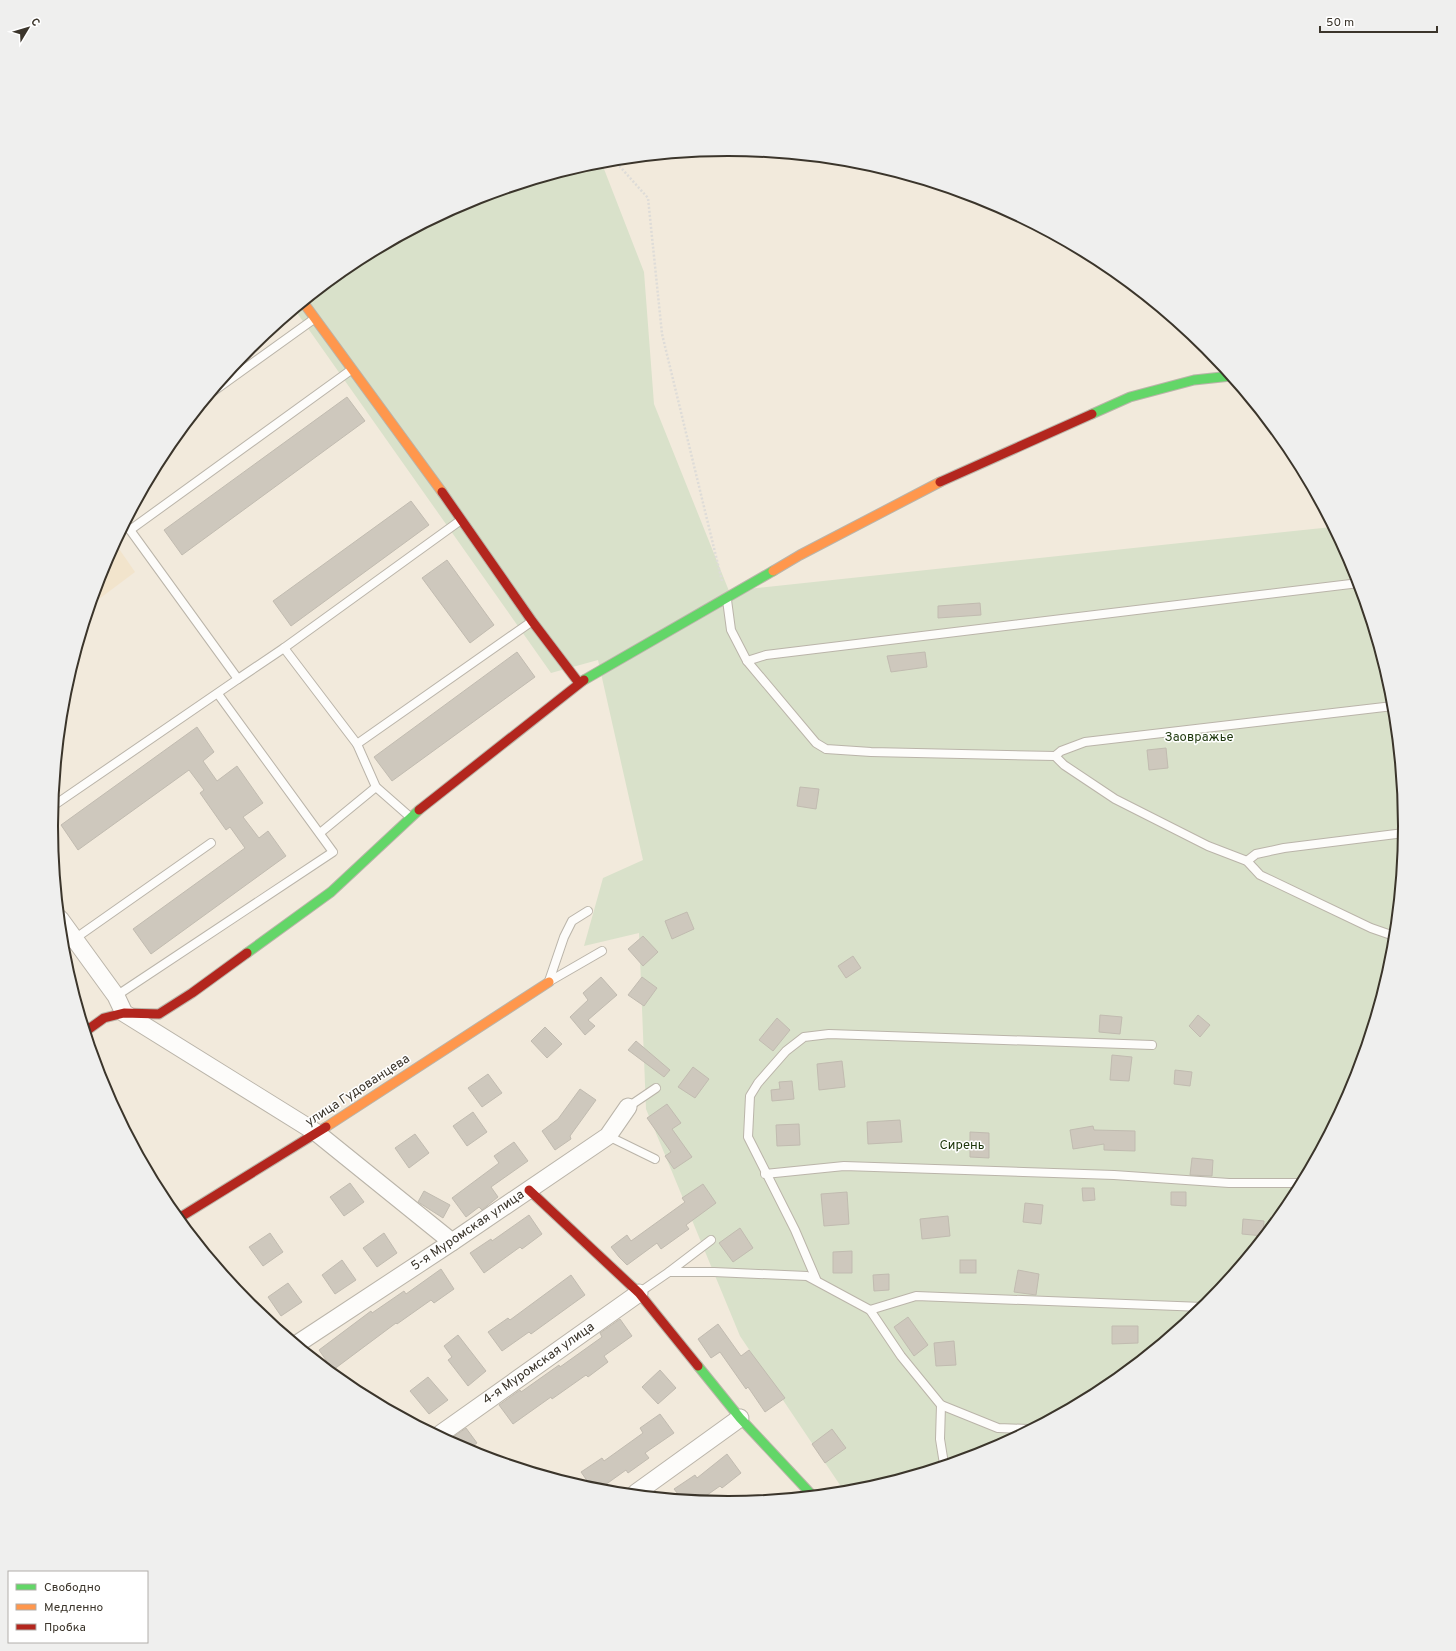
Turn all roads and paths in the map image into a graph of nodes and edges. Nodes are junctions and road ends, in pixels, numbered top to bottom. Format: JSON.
{"nodes":[{"id":1,"x":618,"y":165,"type":"edge"},
{"id":2,"x":306,"y":306,"type":"edge"},
{"id":3,"x":315,"y":318,"type":"junction"},
{"id":4,"x":352,"y":370,"type":"junction"},
{"id":5,"x":1225,"y":377,"type":"edge"},
{"id":6,"x":225,"y":383,"type":"edge"},
{"id":7,"x":462,"y":520,"type":"junction"},
{"id":8,"x":128,"y":527,"type":"edge"},
{"id":9,"x":1352,"y":584,"type":"edge"},
{"id":10,"x":726,"y":599,"type":"junction"},
{"id":11,"x":532,"y":622,"type":"junction"},
{"id":12,"x":284,"y":648,"type":"junction"},
{"id":13,"x":747,"y":661,"type":"junction"},
{"id":14,"x":238,"y":679,"type":"junction"},
{"id":15,"x":579,"y":683,"type":"junction"},
{"id":16,"x":218,"y":694,"type":"junction"},
{"id":17,"x":1387,"y":707,"type":"edge"},
{"id":18,"x":357,"y":744,"type":"junction"},
{"id":19,"x":1055,"y":756,"type":"junction"},
{"id":20,"x":376,"y":788,"type":"junction"},
{"id":21,"x":59,"y":802,"type":"edge"},
{"id":22,"x":410,"y":818,"type":"junction"},
{"id":23,"x":320,"y":833,"type":"junction"},
{"id":24,"x":1398,"y":835,"type":"edge"},
{"id":25,"x":211,"y":843,"type":"dead end"},
{"id":26,"x":1247,"y":861,"type":"junction"},
{"id":27,"x":588,"y":911,"type":"dead end"},
{"id":28,"x":1389,"y":934,"type":"edge"},
{"id":29,"x":69,"y":943,"type":"edge"},
{"id":30,"x":602,"y":951,"type":"dead end"},
{"id":31,"x":549,"y":982,"type":"junction"},
{"id":32,"x":116,"y":996,"type":"junction"},
{"id":33,"x":124,"y":1013,"type":"junction"},
{"id":34,"x":90,"y":1028,"type":"edge"},
{"id":35,"x":1152,"y":1044,"type":"dead end"},
{"id":36,"x":656,"y":1088,"type":"dead end"},
{"id":37,"x":628,"y":1107,"type":"joint"},
{"id":38,"x":317,"y":1133,"type":"junction"},
{"id":39,"x":608,"y":1136,"type":"junction"},
{"id":40,"x":655,"y":1159,"type":"dead end"},
{"id":41,"x":765,"y":1174,"type":"junction"},
{"id":42,"x":1294,"y":1183,"type":"edge"},
{"id":43,"x":529,"y":1190,"type":"junction"},
{"id":44,"x":183,"y":1215,"type":"edge"},
{"id":45,"x":711,"y":1240,"type":"dead end"},
{"id":46,"x":452,"y":1242,"type":"junction"},
{"id":47,"x":669,"y":1272,"type":"junction"},
{"id":48,"x":816,"y":1279,"type":"junction"},
{"id":49,"x":639,"y":1293,"type":"junction"},
{"id":50,"x":1194,"y":1307,"type":"edge"},
{"id":51,"x":870,"y":1310,"type":"junction"},
{"id":52,"x":301,"y":1341,"type":"edge"},
{"id":53,"x":941,"y":1405,"type":"junction"},
{"id":54,"x":740,"y":1418,"type":"junction"},
{"id":55,"x":1018,"y":1429,"type":"edge"},
{"id":56,"x":444,"y":1431,"type":"edge"},
{"id":57,"x":943,"y":1460,"type":"edge"},
{"id":58,"x":640,"y":1490,"type":"edge"},
{"id":59,"x":808,"y":1491,"type":"edge"}],
"edges":[{"from":1,"to":10,"type":"path"},
{"from":2,"to":3,"type":"street"},
{"from":3,"to":4,"type":"street"},
{"from":3,"to":6,"type":"lane"},
{"from":4,"to":7,"type":"street"},
{"from":4,"to":8,"type":"lane"},
{"from":5,"to":10,"type":"street"},
{"from":7,"to":11,"type":"street"},
{"from":7,"to":12,"type":"lane"},
{"from":8,"to":14,"type":"lane"},
{"from":9,"to":13,"type":"lane"},
{"from":10,"to":13,"type":"lane"},
{"from":10,"to":15,"type":"street"},
{"from":11,"to":15,"type":"street"},
{"from":11,"to":18,"type":"lane"},
{"from":12,"to":14,"type":"lane"},
{"from":12,"to":18,"type":"lane"},
{"from":13,"to":19,"type":"lane"},
{"from":14,"to":16,"type":"lane"},
{"from":15,"to":22,"type":"street"},
{"from":16,"to":21,"type":"lane"},
{"from":16,"to":23,"type":"lane"},
{"from":17,"to":19,"type":"lane"},
{"from":18,"to":20,"type":"lane"},
{"from":19,"to":26,"type":"lane"},
{"from":20,"to":22,"type":"lane"},
{"from":20,"to":23,"type":"lane"},
{"from":22,"to":33,"type":"street"},
{"from":23,"to":32,"type":"lane"},
{"from":24,"to":26,"type":"lane"},
{"from":25,"to":29,"type":"lane"},
{"from":26,"to":28,"type":"lane"},
{"from":27,"to":31,"type":"lane"},
{"from":29,"to":32,"type":"street"},
{"from":30,"to":31,"type":"lane"},
{"from":31,"to":38,"type":"street","name":"улица Гудованцева"},
{"from":32,"to":33,"type":"street"},
{"from":33,"to":34,"type":"street"},
{"from":33,"to":38,"type":"street"},
{"from":35,"to":41,"type":"lane"},
{"from":36,"to":37,"type":"lane"},
{"from":37,"to":39,"type":"street","name":"5-я Муромская улица"},
{"from":38,"to":44,"type":"street","name":"улица Гудованцева"},
{"from":38,"to":46,"type":"street"},
{"from":39,"to":40,"type":"lane"},
{"from":39,"to":43,"type":"street","name":"5-я Муромская улица"},
{"from":41,"to":42,"type":"lane"},
{"from":41,"to":48,"type":"lane"},
{"from":43,"to":46,"type":"street","name":"5-я Муромская улица"},
{"from":43,"to":49,"type":"street"},
{"from":45,"to":47,"type":"lane"},
{"from":46,"to":52,"type":"street","name":"5-я Муромская улица"},
{"from":47,"to":48,"type":"lane"},
{"from":47,"to":49,"type":"lane"},
{"from":48,"to":51,"type":"lane"},
{"from":49,"to":54,"type":"street"},
{"from":49,"to":56,"type":"street","name":"4-я Муромская улица"},
{"from":50,"to":51,"type":"lane"},
{"from":51,"to":53,"type":"lane"},
{"from":53,"to":55,"type":"lane"},
{"from":53,"to":57,"type":"lane"},
{"from":54,"to":58,"type":"street"},
{"from":54,"to":59,"type":"street"}]}
